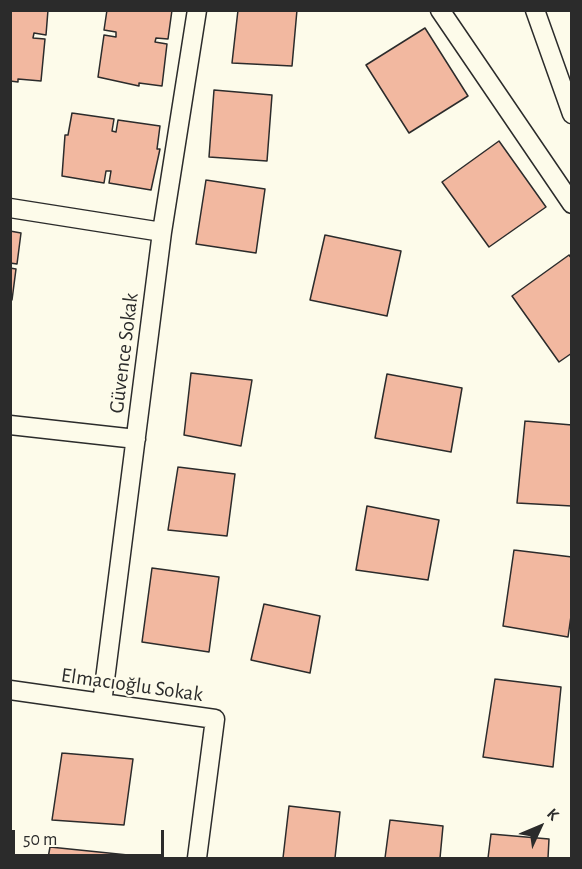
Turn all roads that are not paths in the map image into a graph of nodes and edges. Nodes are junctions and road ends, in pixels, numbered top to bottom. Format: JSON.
{"nodes":[{"id":1,"x":197,"y":10,"type":"edge"},
{"id":2,"x":440,"y":10,"type":"edge"},
{"id":3,"x":535,"y":10,"type":"edge"},
{"id":4,"x":572,"y":114,"type":"edge"},
{"id":5,"x":572,"y":204,"type":"edge"},
{"id":6,"x":10,"y":208,"type":"edge"},
{"id":7,"x":162,"y":232,"type":"junction"},
{"id":8,"x":10,"y":425,"type":"edge"},
{"id":9,"x":136,"y":439,"type":"junction"},
{"id":10,"x":10,"y":690,"type":"edge"},
{"id":11,"x":102,"y":703,"type":"junction"},
{"id":12,"x":196,"y":858,"type":"edge"}],
"edges":[{"from":1,"to":7,"type":"street","name":"Güvence Sokak"},
{"from":2,"to":5,"type":"street"},
{"from":3,"to":4,"type":"street"},
{"from":6,"to":7,"type":"street"},
{"from":7,"to":9,"type":"street","name":"Güvence Sokak"},
{"from":8,"to":9,"type":"street"},
{"from":9,"to":11,"type":"street","name":"Güvence Sokak"},
{"from":10,"to":11,"type":"street","name":"Elmacıoğlu Sokak"},
{"from":11,"to":12,"type":"street","name":"Elmacıoğlu Sokak"}]}
